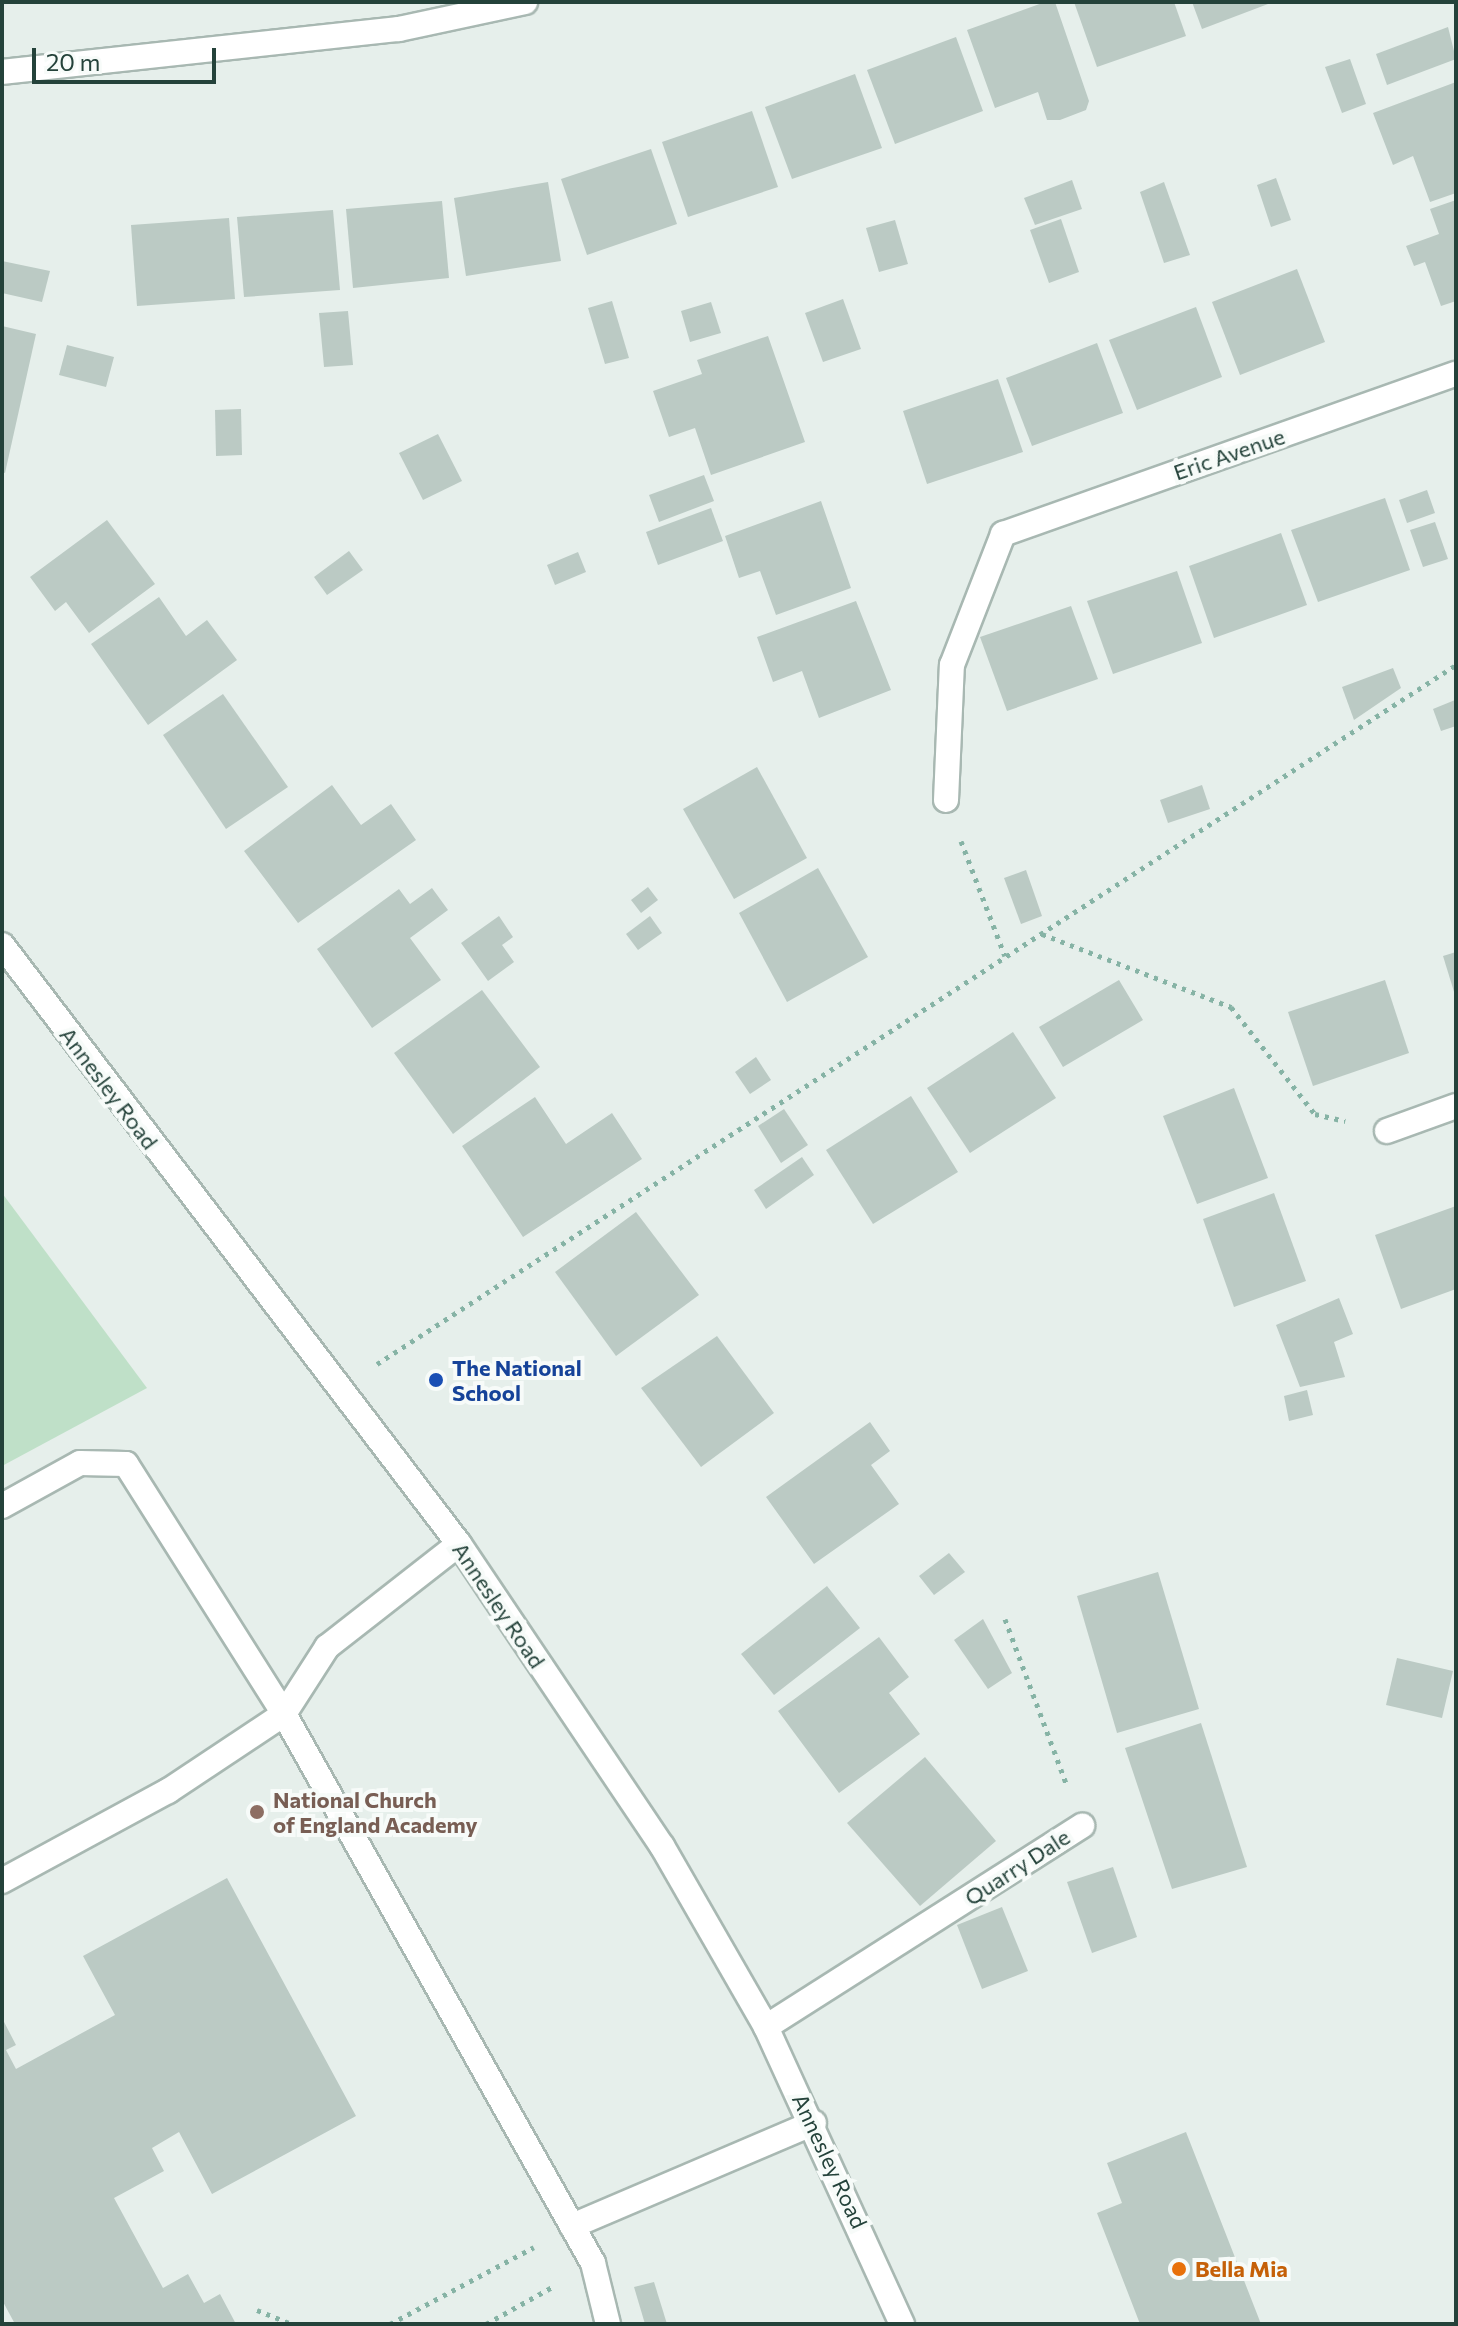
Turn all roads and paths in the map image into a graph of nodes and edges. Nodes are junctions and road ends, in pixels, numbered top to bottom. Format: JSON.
{"nodes":[{"id":1,"x":525,"y":2,"type":"edge"},
{"id":2,"x":2,"y":72,"type":"edge"},
{"id":3,"x":1456,"y":374,"type":"edge"},
{"id":4,"x":1456,"y":665,"type":"edge"},
{"id":5,"x":946,"y":800,"type":"joint"},
{"id":6,"x":1041,"y":934,"type":"junction"},
{"id":7,"x":2,"y":945,"type":"edge"},
{"id":8,"x":1005,"y":956,"type":"junction"},
{"id":9,"x":1456,"y":1106,"type":"edge"},
{"id":10,"x":1387,"y":1131,"type":"joint"},
{"id":11,"x":339,"y":1388,"type":"junction"},
{"id":12,"x":2,"y":1506,"type":"edge"},
{"id":13,"x":459,"y":1544,"type":"junction"},
{"id":14,"x":1005,"y":1619,"type":"dead end"},
{"id":15,"x":284,"y":1714,"type":"junction"},
{"id":16,"x":1082,"y":1826,"type":"joint"},
{"id":17,"x":2,"y":1881,"type":"edge"},
{"id":18,"x":766,"y":2027,"type":"junction"},
{"id":19,"x":814,"y":2123,"type":"junction"},
{"id":20,"x":572,"y":2226,"type":"junction"},
{"id":21,"x":593,"y":2263,"type":"junction"},
{"id":22,"x":257,"y":2310,"type":"dead end"},
{"id":23,"x":291,"y":2324,"type":"edge"},
{"id":24,"x":390,"y":2324,"type":"edge"},
{"id":25,"x":486,"y":2324,"type":"edge"},
{"id":26,"x":608,"y":2324,"type":"edge"},
{"id":27,"x":902,"y":2324,"type":"edge"}],
"edges":[{"from":1,"to":2,"type":"street"},
{"from":3,"to":5,"type":"street","name":"Eric Avenue"},
{"from":4,"to":6,"type":"path"},
{"from":5,"to":8,"type":"path"},
{"from":6,"to":8,"type":"path"},
{"from":6,"to":10,"type":"path"},
{"from":7,"to":11,"type":"street","name":"Annesley Road"},
{"from":8,"to":11,"type":"path"},
{"from":9,"to":10,"type":"street"},
{"from":11,"to":13,"type":"street","name":"Annesley Road"},
{"from":12,"to":15,"type":"street"},
{"from":13,"to":15,"type":"street"},
{"from":13,"to":18,"type":"street","name":"Annesley Road"},
{"from":14,"to":16,"type":"path","name":"Quarry Dale"},
{"from":15,"to":17,"type":"street"},
{"from":15,"to":20,"type":"street"},
{"from":16,"to":18,"type":"street","name":"Quarry Dale"},
{"from":18,"to":19,"type":"street","name":"Annesley Road"},
{"from":19,"to":20,"type":"street"},
{"from":19,"to":27,"type":"street","name":"Annesley Road"},
{"from":20,"to":21,"type":"street"},
{"from":20,"to":24,"type":"path"},
{"from":21,"to":25,"type":"path"},
{"from":21,"to":26,"type":"street"},
{"from":22,"to":23,"type":"path"}]}
